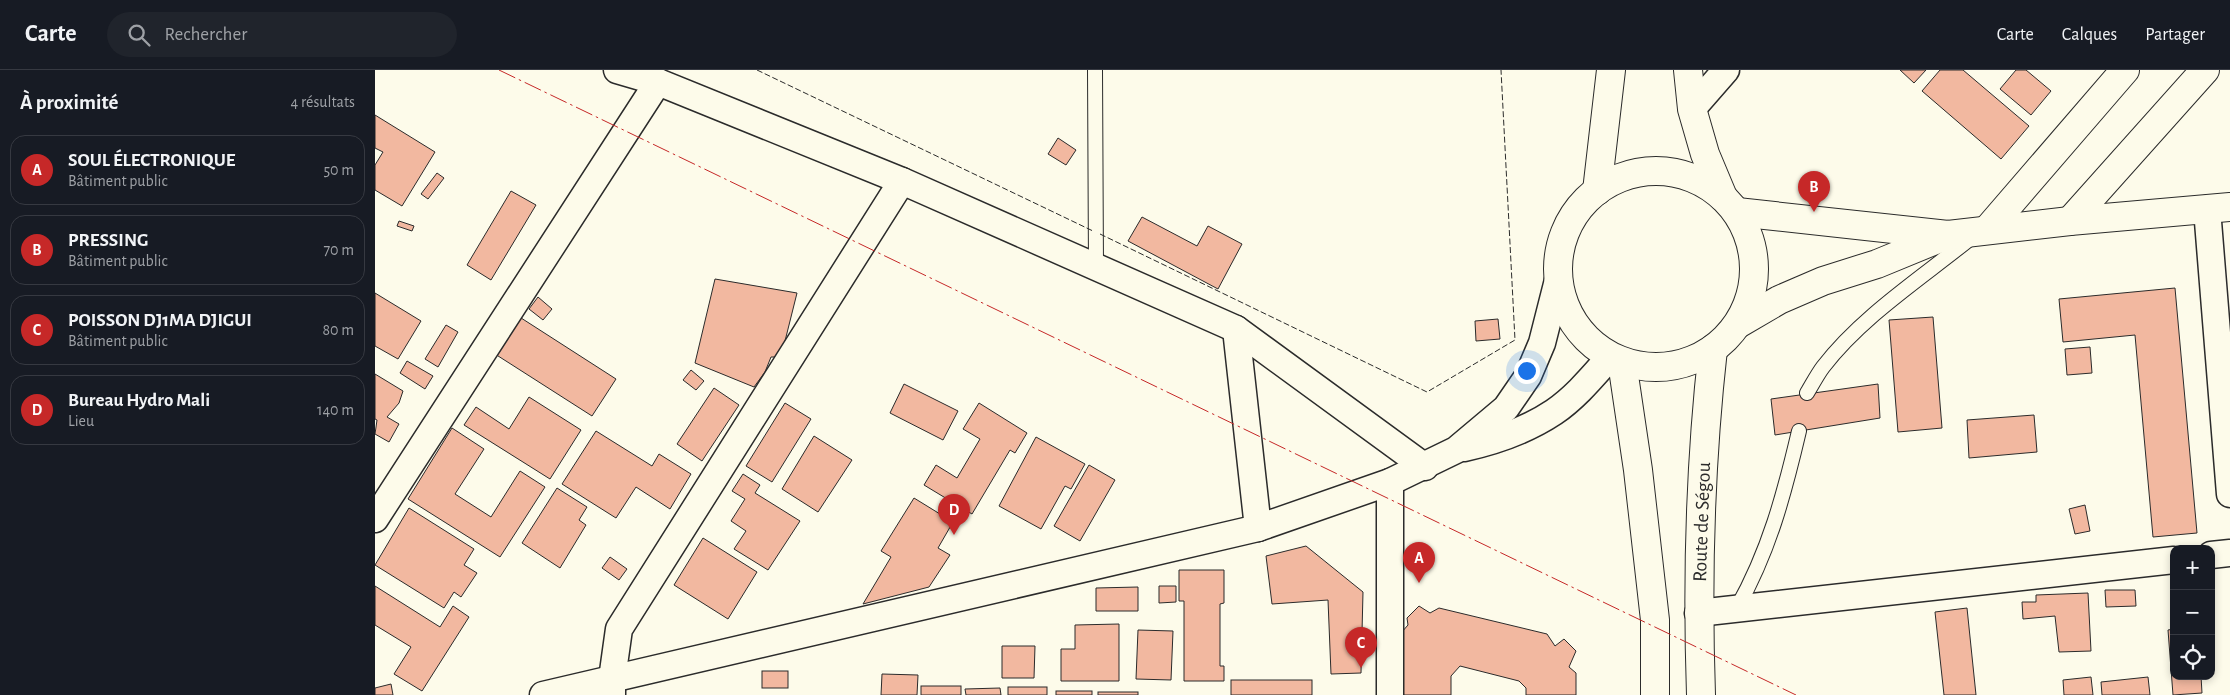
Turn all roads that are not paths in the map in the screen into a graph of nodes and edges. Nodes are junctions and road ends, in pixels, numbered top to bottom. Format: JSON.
{"nodes":[{"id":1,"x":617,"y":70,"type":"edge"},
{"id":2,"x":1095,"y":70,"type":"edge"},
{"id":3,"x":1611,"y":70,"type":"edge"},
{"id":4,"x":1688,"y":70,"type":"edge"},
{"id":5,"x":1726,"y":70,"type":"edge"},
{"id":6,"x":2125,"y":70,"type":"edge"},
{"id":7,"x":2205,"y":70,"type":"edge"},
{"id":8,"x":658,"y":82,"type":"junction"},
{"id":9,"x":1692,"y":109,"type":"junction"},
{"id":10,"x":902,"y":181,"type":"junction"},
{"id":11,"x":1597,"y":191,"type":"junction"},
{"id":12,"x":1730,"y":204,"type":"junction"},
{"id":13,"x":2219,"y":208,"type":"edge"},
{"id":14,"x":2070,"y":221,"type":"junction"},
{"id":15,"x":1983,"y":230,"type":"junction"},
{"id":16,"x":1948,"y":235,"type":"junction"},
{"id":17,"x":1096,"y":267,"type":"junction"},
{"id":18,"x":1557,"y":280,"type":"junction"},
{"id":19,"x":1738,"y":324,"type":"junction"},
{"id":20,"x":1236,"y":329,"type":"junction"},
{"id":21,"x":1713,"y":349,"type":"junction"},
{"id":22,"x":1616,"y":360,"type":"junction"},
{"id":23,"x":1807,"y":393,"type":"dead end"},
{"id":24,"x":1799,"y":431,"type":"dead end"},
{"id":25,"x":1456,"y":450,"type":"junction"},
{"id":26,"x":1425,"y":467,"type":"junction"},
{"id":27,"x":1390,"y":482,"type":"junction"},
{"id":28,"x":2230,"y":494,"type":"edge"},
{"id":29,"x":375,"y":518,"type":"edge"},
{"id":30,"x":1258,"y":528,"type":"junction"},
{"id":31,"x":2230,"y":553,"type":"edge"},
{"id":32,"x":2215,"y":555,"type":"edge"},
{"id":33,"x":2170,"y":560,"type":"edge"},
{"id":34,"x":1737,"y":608,"type":"junction"},
{"id":35,"x":1698,"y":613,"type":"junction"},
{"id":36,"x":612,"y":687,"type":"edge"},
{"id":37,"x":543,"y":695,"type":"edge"},
{"id":38,"x":1390,"y":695,"type":"edge"},
{"id":39,"x":1655,"y":695,"type":"edge"},
{"id":40,"x":1701,"y":695,"type":"edge"}],
"edges":[{"from":1,"to":8,"type":"street"},
{"from":2,"to":17,"type":"lane"},
{"from":3,"to":11,"type":"main road"},
{"from":4,"to":9,"type":"main road"},
{"from":5,"to":9,"type":"street"},
{"from":6,"to":15,"type":"main road"},
{"from":7,"to":14,"type":"main road"},
{"from":8,"to":10,"type":"street"},
{"from":8,"to":29,"type":"street"},
{"from":9,"to":12,"type":"main road"},
{"from":10,"to":17,"type":"street"},
{"from":10,"to":36,"type":"street"},
{"from":11,"to":12,"type":"main road"},
{"from":11,"to":18,"type":"main road"},
{"from":12,"to":16,"type":"main road"},
{"from":12,"to":19,"type":"main road"},
{"from":13,"to":14,"type":"main road"},
{"from":13,"to":28,"type":"street"},
{"from":14,"to":15,"type":"main road"},
{"from":15,"to":16,"type":"main road"},
{"from":15,"to":23,"type":"lane"},
{"from":16,"to":19,"type":"main road"},
{"from":17,"to":20,"type":"street"},
{"from":18,"to":22,"type":"main road"},
{"from":18,"to":25,"type":"street"},
{"from":19,"to":21,"type":"main road"},
{"from":20,"to":26,"type":"street"},
{"from":20,"to":30,"type":"street"},
{"from":21,"to":22,"type":"main road"},
{"from":21,"to":35,"type":"main road","name":"Route de Ségou"},
{"from":22,"to":25,"type":"street"},
{"from":22,"to":39,"type":"main road"},
{"from":24,"to":34,"type":"lane"},
{"from":25,"to":26,"type":"street"},
{"from":26,"to":27,"type":"street"},
{"from":27,"to":30,"type":"street"},
{"from":27,"to":38,"type":"street"},
{"from":30,"to":36,"type":"street"},
{"from":31,"to":32,"type":"street"},
{"from":33,"to":34,"type":"street"},
{"from":34,"to":35,"type":"street"},
{"from":35,"to":40,"type":"main road","name":"Route de Ségou"},
{"from":36,"to":37,"type":"street"}]}
